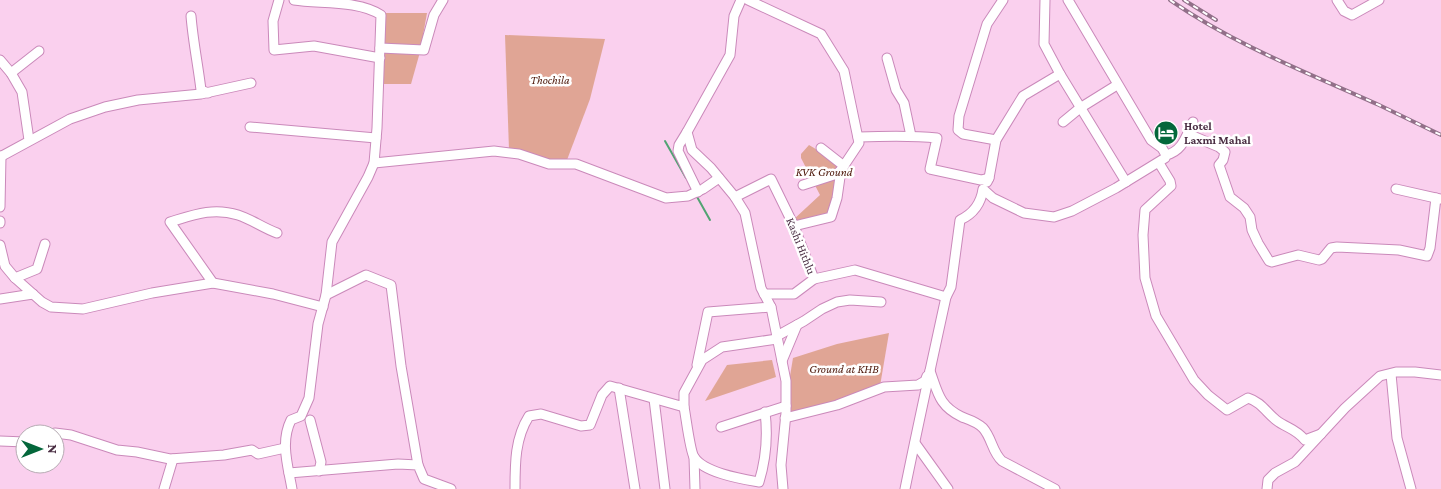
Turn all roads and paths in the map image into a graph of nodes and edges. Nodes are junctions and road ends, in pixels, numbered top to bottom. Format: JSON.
{"nodes":[{"id":1,"x":279,"y":0,"type":"edge"},
{"id":2,"x":294,"y":0,"type":"edge"},
{"id":3,"x":443,"y":0,"type":"edge"},
{"id":4,"x":741,"y":0,"type":"edge"},
{"id":5,"x":748,"y":0,"type":"edge"},
{"id":6,"x":1003,"y":0,"type":"edge"},
{"id":7,"x":1045,"y":0,"type":"edge"},
{"id":8,"x":1068,"y":0,"type":"edge"},
{"id":9,"x":1337,"y":0,"type":"edge"},
{"id":10,"x":1379,"y":0,"type":"edge"},
{"id":11,"x":191,"y":16,"type":"dead end"},
{"id":12,"x":380,"y":48,"type":"junction"},
{"id":13,"x":39,"y":51,"type":"dead end"},
{"id":14,"x":380,"y":58,"type":"junction"},
{"id":15,"x":887,"y":58,"type":"dead end"},
{"id":16,"x":0,"y":60,"type":"edge"},
{"id":17,"x":11,"y":73,"type":"junction"},
{"id":18,"x":1060,"y":74,"type":"junction"},
{"id":19,"x":251,"y":83,"type":"dead end"},
{"id":20,"x":1117,"y":85,"type":"junction"},
{"id":21,"x":208,"y":92,"type":"junction"},
{"id":22,"x":1080,"y":108,"type":"junction"},
{"id":23,"x":1063,"y":122,"type":"dead end"},
{"id":24,"x":1193,"y":122,"type":"dead end"},
{"id":25,"x":250,"y":127,"type":"dead end"},
{"id":26,"x":687,"y":132,"type":"junction"},
{"id":27,"x":1188,"y":134,"type":"junction"},
{"id":28,"x":912,"y":136,"type":"junction"},
{"id":29,"x":858,"y":137,"type":"junction"},
{"id":30,"x":376,"y":138,"type":"junction"},
{"id":31,"x":29,"y":140,"type":"junction"},
{"id":32,"x":996,"y":140,"type":"junction"},
{"id":33,"x":820,"y":148,"type":"dead end"},
{"id":34,"x":1166,"y":154,"type":"junction"},
{"id":35,"x":0,"y":156,"type":"edge"},
{"id":36,"x":374,"y":163,"type":"junction"},
{"id":37,"x":1159,"y":163,"type":"junction"},
{"id":38,"x":843,"y":168,"type":"junction"},
{"id":39,"x":719,"y":178,"type":"junction"},
{"id":40,"x":989,"y":178,"type":"junction"},
{"id":41,"x":1126,"y":182,"type":"junction"},
{"id":42,"x":803,"y":184,"type":"dead end"},
{"id":43,"x":983,"y":189,"type":"junction"},
{"id":44,"x":1396,"y":189,"type":"dead end"},
{"id":45,"x":695,"y":193,"type":"junction"},
{"id":46,"x":736,"y":197,"type":"junction"},
{"id":47,"x":1438,"y":199,"type":"edge"},
{"id":48,"x":0,"y":207,"type":"edge"},
{"id":49,"x":794,"y":226,"type":"junction"},
{"id":50,"x":277,"y":233,"type":"dead end"},
{"id":51,"x":45,"y":244,"type":"dead end"},
{"id":52,"x":0,"y":245,"type":"edge"},
{"id":53,"x":15,"y":278,"type":"junction"},
{"id":54,"x":814,"y":279,"type":"junction"},
{"id":55,"x":212,"y":283,"type":"junction"},
{"id":56,"x":33,"y":294,"type":"junction"},
{"id":57,"x":764,"y":294,"type":"junction"},
{"id":58,"x":326,"y":295,"type":"junction"},
{"id":59,"x":946,"y":297,"type":"junction"},
{"id":60,"x":0,"y":299,"type":"edge"},
{"id":61,"x":881,"y":302,"type":"dead end"},
{"id":62,"x":323,"y":307,"type":"junction"},
{"id":63,"x":771,"y":307,"type":"junction"},
{"id":64,"x":797,"y":325,"type":"junction"},
{"id":65,"x":777,"y":338,"type":"junction"},
{"id":66,"x":782,"y":361,"type":"junction"},
{"id":67,"x":930,"y":369,"type":"junction"},
{"id":68,"x":1391,"y":374,"type":"junction"},
{"id":69,"x":694,"y":375,"type":"junction"},
{"id":70,"x":1441,"y":375,"type":"edge"},
{"id":71,"x":927,"y":384,"type":"junction"},
{"id":72,"x":619,"y":388,"type":"junction"},
{"id":73,"x":939,"y":396,"type":"junction"},
{"id":74,"x":654,"y":399,"type":"junction"},
{"id":75,"x":786,"y":406,"type":"junction"},
{"id":76,"x":684,"y":408,"type":"junction"},
{"id":77,"x":765,"y":412,"type":"junction"},
{"id":78,"x":785,"y":418,"type":"junction"},
{"id":79,"x":310,"y":420,"type":"dead end"},
{"id":80,"x":721,"y":427,"type":"dead end"},
{"id":81,"x":1320,"y":434,"type":"junction"},
{"id":82,"x":65,"y":435,"type":"edge"},
{"id":83,"x":0,"y":441,"type":"edge"},
{"id":84,"x":15,"y":442,"type":"edge"},
{"id":85,"x":915,"y":443,"type":"junction"},
{"id":86,"x":285,"y":448,"type":"junction"},
{"id":87,"x":694,"y":457,"type":"junction"},
{"id":88,"x":173,"y":459,"type":"junction"},
{"id":89,"x":418,"y":465,"type":"junction"},
{"id":90,"x":319,"y":471,"type":"junction"},
{"id":91,"x":289,"y":473,"type":"junction"},
{"id":92,"x":164,"y":489,"type":"edge"},
{"id":93,"x":292,"y":489,"type":"edge"},
{"id":94,"x":451,"y":489,"type":"edge"},
{"id":95,"x":515,"y":489,"type":"edge"},
{"id":96,"x":636,"y":489,"type":"edge"},
{"id":97,"x":665,"y":489,"type":"edge"},
{"id":98,"x":695,"y":489,"type":"edge"},
{"id":99,"x":783,"y":489,"type":"edge"},
{"id":100,"x":905,"y":489,"type":"edge"},
{"id":101,"x":948,"y":489,"type":"edge"},
{"id":102,"x":1055,"y":489,"type":"edge"},
{"id":103,"x":1266,"y":489,"type":"edge"},
{"id":104,"x":1411,"y":489,"type":"edge"}],
"edges":[{"from":1,"to":14,"type":"street"},
{"from":2,"to":12,"type":"street"},
{"from":3,"to":12,"type":"street"},
{"from":4,"to":26,"type":"street"},
{"from":5,"to":29,"type":"street"},
{"from":6,"to":32,"type":"street"},
{"from":7,"to":18,"type":"street"},
{"from":8,"to":20,"type":"street"},
{"from":9,"to":10,"type":"street"},
{"from":11,"to":21,"type":"street"},
{"from":12,"to":14,"type":"street"},
{"from":13,"to":17,"type":"street"},
{"from":14,"to":30,"type":"street"},
{"from":15,"to":28,"type":"street"},
{"from":16,"to":17,"type":"street"},
{"from":17,"to":31,"type":"street"},
{"from":18,"to":22,"type":"street"},
{"from":18,"to":32,"type":"street"},
{"from":19,"to":21,"type":"street"},
{"from":20,"to":22,"type":"street"},
{"from":20,"to":34,"type":"street"},
{"from":21,"to":31,"type":"street"},
{"from":22,"to":23,"type":"street"},
{"from":22,"to":41,"type":"street"},
{"from":24,"to":27,"type":"street"},
{"from":25,"to":30,"type":"street"},
{"from":26,"to":39,"type":"street"},
{"from":26,"to":45,"type":"street"},
{"from":27,"to":34,"type":"street"},
{"from":27,"to":47,"type":"street"},
{"from":28,"to":29,"type":"street"},
{"from":28,"to":40,"type":"street"},
{"from":29,"to":38,"type":"street"},
{"from":30,"to":36,"type":"street"},
{"from":31,"to":35,"type":"street"},
{"from":32,"to":40,"type":"street"},
{"from":33,"to":38,"type":"street"},
{"from":34,"to":37,"type":"street"},
{"from":35,"to":48,"type":"street"},
{"from":36,"to":45,"type":"street"},
{"from":36,"to":58,"type":"street"},
{"from":37,"to":41,"type":"street"},
{"from":37,"to":81,"type":"street"},
{"from":38,"to":42,"type":"street"},
{"from":38,"to":49,"type":"street"},
{"from":39,"to":45,"type":"street"},
{"from":39,"to":46,"type":"street"},
{"from":40,"to":43,"type":"street"},
{"from":41,"to":43,"type":"street"},
{"from":43,"to":59,"type":"street"},
{"from":44,"to":47,"type":"street"},
{"from":46,"to":49,"type":"street","name":"Kashi Hithlu"},
{"from":46,"to":57,"type":"street"},
{"from":49,"to":54,"type":"street","name":"Kashi Hithlu"},
{"from":50,"to":55,"type":"street"},
{"from":51,"to":53,"type":"street"},
{"from":52,"to":53,"type":"street"},
{"from":53,"to":56,"type":"street"},
{"from":54,"to":57,"type":"street"},
{"from":54,"to":59,"type":"street","name":"Kashi Hithlu"},
{"from":55,"to":56,"type":"street"},
{"from":55,"to":62,"type":"street"},
{"from":56,"to":60,"type":"street"},
{"from":57,"to":63,"type":"street"},
{"from":58,"to":62,"type":"street"},
{"from":58,"to":89,"type":"street"},
{"from":59,"to":67,"type":"street"},
{"from":61,"to":64,"type":"street"},
{"from":62,"to":86,"type":"street"},
{"from":63,"to":65,"type":"street"},
{"from":63,"to":69,"type":"street"},
{"from":64,"to":65,"type":"street"},
{"from":64,"to":66,"type":"street"},
{"from":65,"to":66,"type":"street"},
{"from":65,"to":69,"type":"street"},
{"from":66,"to":75,"type":"street"},
{"from":67,"to":71,"type":"street"},
{"from":67,"to":73,"type":"street"},
{"from":67,"to":78,"type":"street"},
{"from":68,"to":70,"type":"street"},
{"from":68,"to":81,"type":"street"},
{"from":68,"to":104,"type":"street"},
{"from":69,"to":76,"type":"street"},
{"from":71,"to":73,"type":"street"},
{"from":71,"to":85,"type":"street"},
{"from":72,"to":74,"type":"street"},
{"from":72,"to":95,"type":"street"},
{"from":72,"to":96,"type":"street"},
{"from":73,"to":102,"type":"street"},
{"from":74,"to":76,"type":"street"},
{"from":74,"to":97,"type":"street"},
{"from":75,"to":77,"type":"street"},
{"from":75,"to":78,"type":"street"},
{"from":76,"to":87,"type":"street"},
{"from":77,"to":80,"type":"street"},
{"from":77,"to":87,"type":"street"},
{"from":78,"to":99,"type":"street"},
{"from":79,"to":90,"type":"street"},
{"from":81,"to":103,"type":"street"},
{"from":82,"to":88,"type":"street"},
{"from":83,"to":84,"type":"street"},
{"from":85,"to":100,"type":"street"},
{"from":85,"to":101,"type":"street"},
{"from":86,"to":88,"type":"street"},
{"from":86,"to":91,"type":"street"},
{"from":87,"to":98,"type":"street"},
{"from":88,"to":92,"type":"street"},
{"from":89,"to":90,"type":"street"},
{"from":89,"to":94,"type":"street"},
{"from":90,"to":91,"type":"street"},
{"from":91,"to":93,"type":"street"}]}
